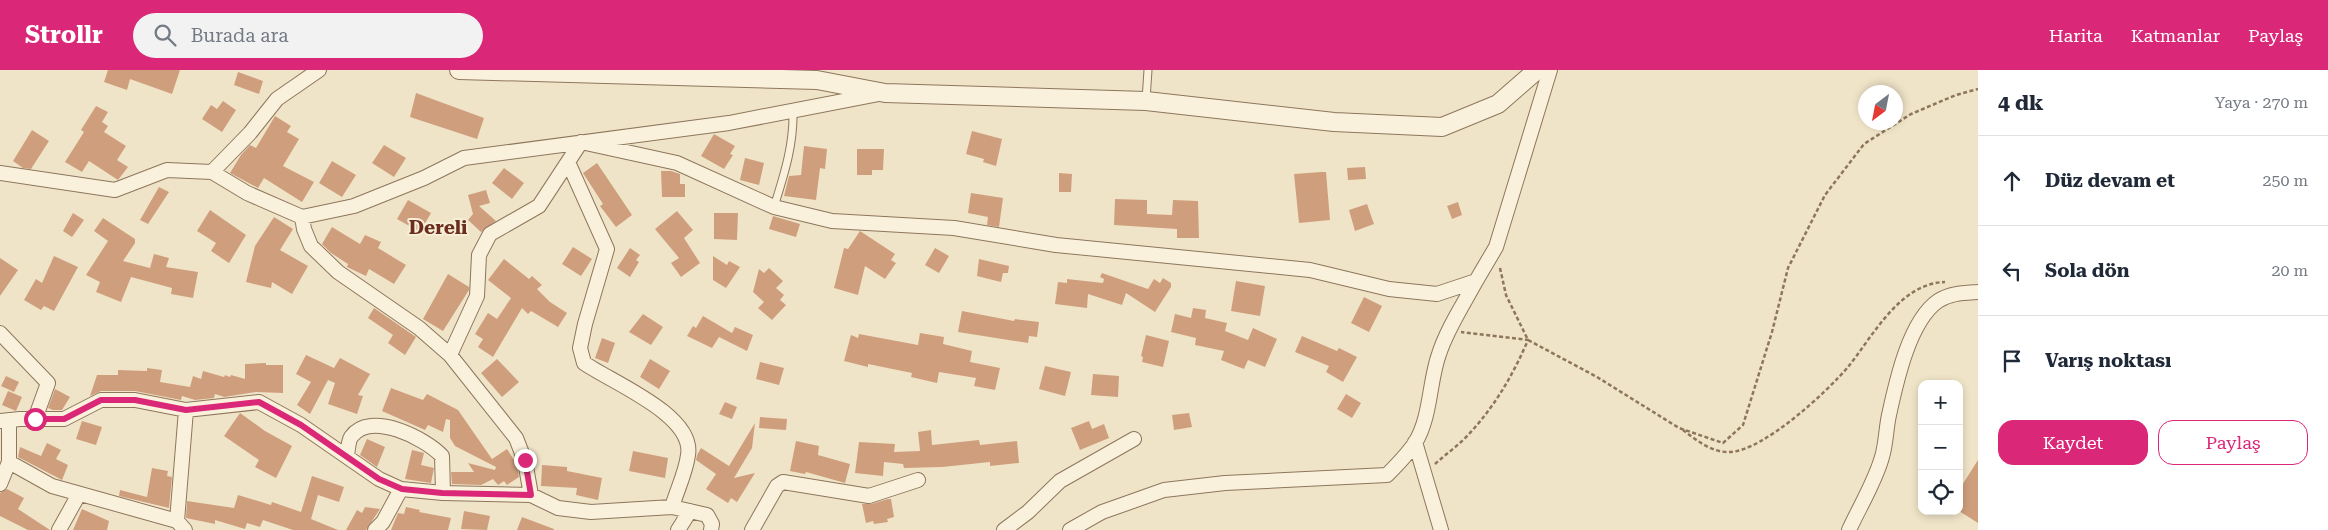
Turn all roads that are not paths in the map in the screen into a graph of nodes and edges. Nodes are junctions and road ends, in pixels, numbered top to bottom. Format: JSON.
{"nodes":[{"id":1,"x":320,"y":70,"type":"edge"},
{"id":2,"x":459,"y":70,"type":"edge"},
{"id":3,"x":464,"y":70,"type":"edge"},
{"id":4,"x":1148,"y":70,"type":"edge"},
{"id":5,"x":1537,"y":70,"type":"edge"},
{"id":6,"x":1550,"y":70,"type":"edge"},
{"id":7,"x":885,"y":93,"type":"junction"},
{"id":8,"x":1146,"y":101,"type":"junction"},
{"id":9,"x":793,"y":110,"type":"junction"},
{"id":10,"x":582,"y":142,"type":"junction"},
{"id":11,"x":568,"y":162,"type":"junction"},
{"id":12,"x":212,"y":172,"type":"junction"},
{"id":13,"x":1,"y":174,"type":"edge"},
{"id":14,"x":774,"y":207,"type":"junction"},
{"id":15,"x":302,"y":217,"type":"junction"},
{"id":16,"x":1476,"y":282,"type":"junction"},
{"id":17,"x":1978,"y":292,"type":"edge"},
{"id":18,"x":0,"y":333,"type":"edge"},
{"id":19,"x":450,"y":355,"type":"junction"},
{"id":20,"x":186,"y":410,"type":"junction"},
{"id":21,"x":35,"y":419,"type":"junction"},
{"id":22,"x":5,"y":421,"type":"edge"},
{"id":23,"x":1134,"y":439,"type":"dead end"},
{"id":24,"x":1415,"y":442,"type":"junction"},
{"id":25,"x":347,"y":456,"type":"junction"},
{"id":26,"x":9,"y":462,"type":"junction"},
{"id":27,"x":918,"y":480,"type":"dead end"},
{"id":28,"x":0,"y":484,"type":"edge"},
{"id":29,"x":402,"y":489,"type":"junction"},
{"id":30,"x":442,"y":493,"type":"junction"},
{"id":31,"x":79,"y":494,"type":"junction"},
{"id":32,"x":531,"y":495,"type":"junction"},
{"id":33,"x":672,"y":507,"type":"junction"},
{"id":34,"x":690,"y":511,"type":"junction"},
{"id":35,"x":181,"y":526,"type":"edge"},
{"id":36,"x":59,"y":530,"type":"edge"},
{"id":37,"x":375,"y":530,"type":"edge"},
{"id":38,"x":678,"y":530,"type":"edge"},
{"id":39,"x":711,"y":530,"type":"edge"},
{"id":40,"x":752,"y":530,"type":"edge"},
{"id":41,"x":1004,"y":530,"type":"edge"},
{"id":42,"x":1070,"y":530,"type":"edge"},
{"id":43,"x":1442,"y":530,"type":"edge"},
{"id":44,"x":1849,"y":530,"type":"edge"}],
"edges":[{"from":1,"to":12,"type":"street"},
{"from":2,"to":3,"type":"street"},
{"from":3,"to":7,"type":"street"},
{"from":4,"to":8,"type":"lane"},
{"from":5,"to":8,"type":"street"},
{"from":6,"to":16,"type":"street"},
{"from":7,"to":8,"type":"street"},
{"from":7,"to":9,"type":"street"},
{"from":9,"to":10,"type":"street"},
{"from":9,"to":14,"type":"lane"},
{"from":10,"to":11,"type":"street"},
{"from":10,"to":14,"type":"street"},
{"from":10,"to":15,"type":"street"},
{"from":11,"to":19,"type":"street"},
{"from":11,"to":33,"type":"street"},
{"from":12,"to":13,"type":"street"},
{"from":12,"to":15,"type":"street"},
{"from":14,"to":16,"type":"street"},
{"from":15,"to":19,"type":"street"},
{"from":16,"to":24,"type":"street"},
{"from":17,"to":44,"type":"street"},
{"from":18,"to":21,"type":"street"},
{"from":19,"to":32,"type":"street"},
{"from":20,"to":21,"type":"street"},
{"from":20,"to":25,"type":"street"},
{"from":20,"to":35,"type":"street"},
{"from":21,"to":22,"type":"street"},
{"from":22,"to":26,"type":"street"},
{"from":23,"to":41,"type":"street"},
{"from":24,"to":42,"type":"street"},
{"from":24,"to":43,"type":"street"},
{"from":25,"to":29,"type":"street"},
{"from":25,"to":30,"type":"street"},
{"from":26,"to":28,"type":"street"},
{"from":26,"to":31,"type":"street"},
{"from":27,"to":40,"type":"street"},
{"from":29,"to":30,"type":"street"},
{"from":29,"to":37,"type":"street"},
{"from":30,"to":32,"type":"street"},
{"from":31,"to":35,"type":"street"},
{"from":31,"to":36,"type":"street"},
{"from":32,"to":33,"type":"street"},
{"from":33,"to":34,"type":"street"},
{"from":34,"to":38,"type":"street"},
{"from":34,"to":39,"type":"street"}]}
